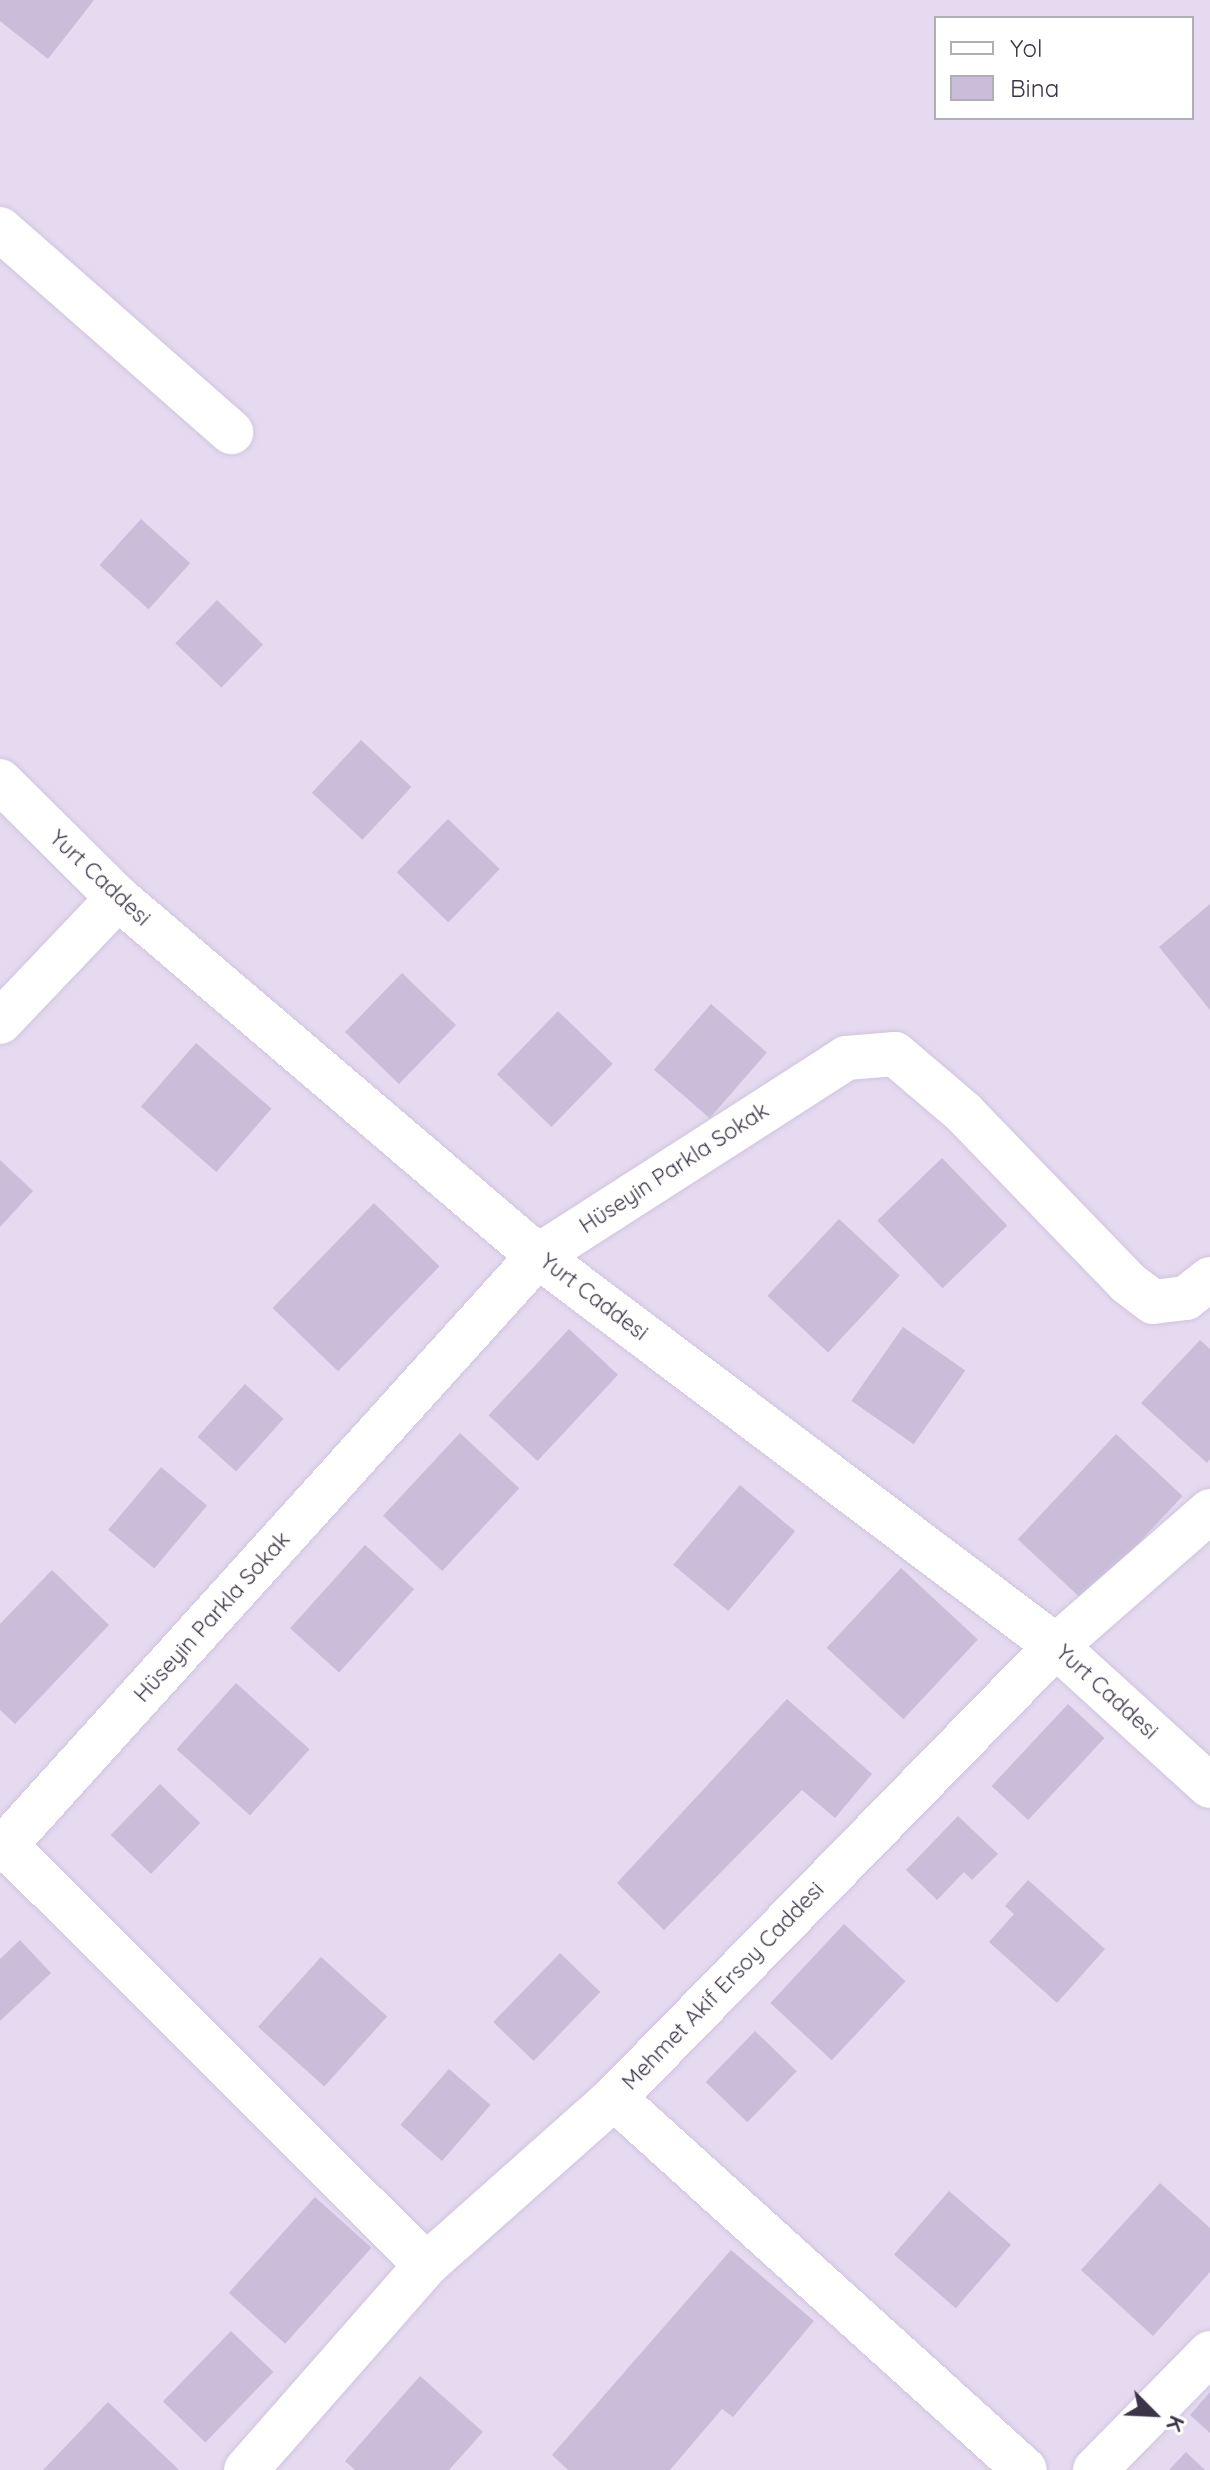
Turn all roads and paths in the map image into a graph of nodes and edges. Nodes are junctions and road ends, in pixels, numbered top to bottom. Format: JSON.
{"nodes":[{"id":1,"x":0,"y":229,"type":"edge"},
{"id":2,"x":231,"y":432,"type":"dead end"},
{"id":3,"x":0,"y":781,"type":"edge"},
{"id":4,"x":118,"y":898,"type":"junction"},
{"id":5,"x":0,"y":1022,"type":"edge"},
{"id":6,"x":538,"y":1256,"type":"junction"},
{"id":7,"x":1210,"y":1279,"type":"edge"},
{"id":8,"x":1210,"y":1511,"type":"edge"},
{"id":9,"x":1056,"y":1646,"type":"junction"},
{"id":10,"x":1210,"y":1786,"type":"edge"},
{"id":11,"x":3,"y":1848,"type":"edge"},
{"id":12,"x":614,"y":2098,"type":"junction"},
{"id":13,"x":426,"y":2265,"type":"junction"},
{"id":14,"x":1210,"y":2353,"type":"edge"},
{"id":15,"x":246,"y":2470,"type":"edge"},
{"id":16,"x":1025,"y":2470,"type":"edge"},
{"id":17,"x":1095,"y":2470,"type":"edge"}],
"edges":[{"from":1,"to":2,"type":"street"},
{"from":3,"to":4,"type":"street","name":"Yurt Caddesi"},
{"from":4,"to":5,"type":"street"},
{"from":4,"to":6,"type":"street","name":"Yurt Caddesi"},
{"from":6,"to":7,"type":"street","name":"Hüseyin Parkla Sokak"},
{"from":6,"to":9,"type":"street","name":"Yurt Caddesi"},
{"from":6,"to":11,"type":"street","name":"Hüseyin Parkla Sokak"},
{"from":8,"to":9,"type":"street","name":"Mehmet Akif Ersoy Caddesi"},
{"from":9,"to":10,"type":"street","name":"Yurt Caddesi"},
{"from":9,"to":12,"type":"street","name":"Mehmet Akif Ersoy Caddesi"},
{"from":11,"to":13,"type":"street"},
{"from":12,"to":13,"type":"street","name":"Mehmet Akif Ersoy Caddesi"},
{"from":12,"to":16,"type":"street"},
{"from":13,"to":15,"type":"street","name":"Mehmet Akif Ersoy Caddesi"},
{"from":14,"to":17,"type":"street"}]}
